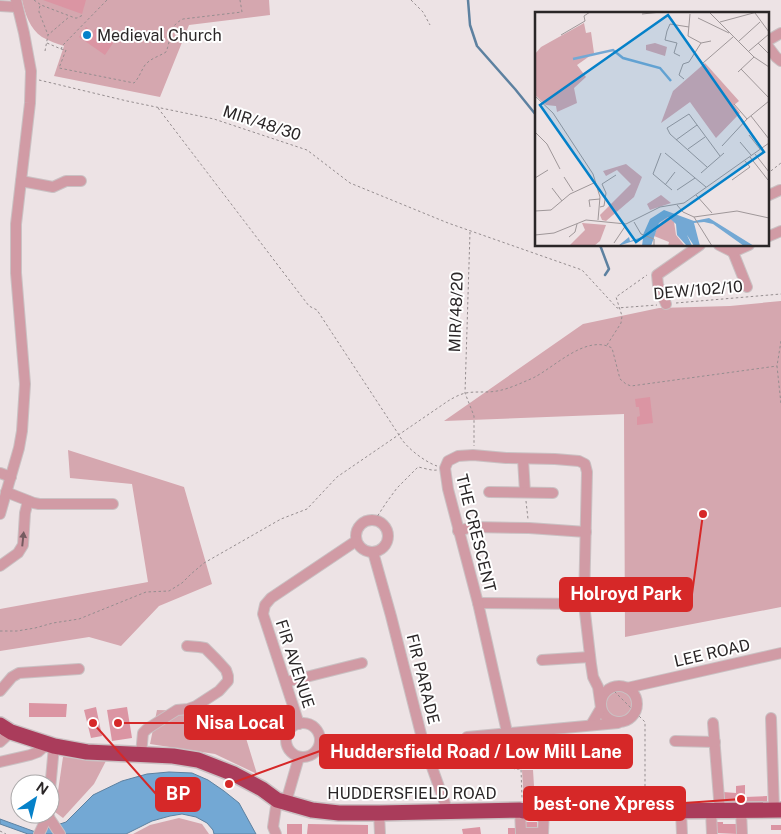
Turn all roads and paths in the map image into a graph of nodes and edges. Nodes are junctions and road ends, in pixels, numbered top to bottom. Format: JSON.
{"nodes":[{"id":1,"x":34,"y":0,"type":"edge"},
{"id":2,"x":107,"y":0,"type":"edge"},
{"id":3,"x":240,"y":0,"type":"edge"},
{"id":4,"x":411,"y":0,"type":"edge"},
{"id":5,"x":16,"y":4,"type":"edge"},
{"id":6,"x":41,"y":5,"type":"junction"},
{"id":7,"x":0,"y":6,"type":"edge"},
{"id":8,"x":70,"y":16,"type":"junction"},
{"id":9,"x":83,"y":16,"type":"dead end"},
{"id":10,"x":430,"y":25,"type":"dead end"},
{"id":11,"x":781,"y":33,"type":"edge"},
{"id":12,"x":48,"y":35,"type":"junction"},
{"id":13,"x":768,"y":40,"type":"edge"},
{"id":14,"x":47,"y":43,"type":"junction"},
{"id":15,"x":768,"y":47,"type":"edge"},
{"id":16,"x":62,"y":48,"type":"junction"},
{"id":17,"x":45,"y":51,"type":"dead end"},
{"id":18,"x":781,"y":61,"type":"edge"},
{"id":19,"x":31,"y":78,"type":"junction"},
{"id":20,"x":157,"y":107,"type":"junction"},
{"id":21,"x":781,"y":163,"type":"edge"},
{"id":22,"x":768,"y":173,"type":"edge"},
{"id":23,"x":21,"y":181,"type":"junction"},
{"id":24,"x":81,"y":181,"type":"dead end"},
{"id":25,"x":780,"y":190,"type":"edge"},
{"id":26,"x":768,"y":196,"type":"edge"},
{"id":27,"x":470,"y":231,"type":"junction"},
{"id":28,"x":781,"y":231,"type":"edge"},
{"id":29,"x":768,"y":237,"type":"edge"},
{"id":30,"x":699,"y":246,"type":"edge"},
{"id":31,"x":721,"y":246,"type":"edge"},
{"id":32,"x":747,"y":246,"type":"edge"},
{"id":33,"x":733,"y":252,"type":"junction"},
{"id":34,"x":648,"y":274,"type":"dead end"},
{"id":35,"x":747,"y":287,"type":"dead end"},
{"id":36,"x":781,"y":294,"type":"edge"},
{"id":37,"x":666,"y":304,"type":"junction"},
{"id":38,"x":616,"y":308,"type":"joint"},
{"id":39,"x":620,"y":308,"type":"junction"},
{"id":40,"x":781,"y":341,"type":"edge"},
{"id":41,"x":607,"y":345,"type":"junction"},
{"id":42,"x":777,"y":366,"type":"junction"},
{"id":43,"x":465,"y":393,"type":"junction"},
{"id":44,"x":781,"y":404,"type":"edge"},
{"id":45,"x":399,"y":435,"type":"junction"},
{"id":46,"x":474,"y":455,"type":"junction"},
{"id":47,"x":523,"y":459,"type":"junction"},
{"id":48,"x":445,"y":468,"type":"junction"},
{"id":49,"x":0,"y":473,"type":"edge"},
{"id":50,"x":11,"y":477,"type":"junction"},
{"id":51,"x":6,"y":492,"type":"junction"},
{"id":52,"x":489,"y":492,"type":"dead end"},
{"id":53,"x":525,"y":492,"type":"junction"},
{"id":54,"x":553,"y":493,"type":"dead end"},
{"id":55,"x":28,"y":501,"type":"junction"},
{"id":56,"x":113,"y":504,"type":"dead end"},
{"id":57,"x":0,"y":514,"type":"edge"},
{"id":58,"x":375,"y":520,"type":"junction"},
{"id":59,"x":529,"y":528,"type":"junction"},
{"id":60,"x":458,"y":531,"type":"junction"},
{"id":61,"x":586,"y":532,"type":"junction"},
{"id":62,"x":356,"y":541,"type":"junction"},
{"id":63,"x":373,"y":552,"type":"junction"},
{"id":64,"x":0,"y":566,"type":"edge"},
{"id":65,"x":478,"y":603,"type":"junction"},
{"id":66,"x":584,"y":604,"type":"junction"},
{"id":67,"x":0,"y":631,"type":"edge"},
{"id":68,"x":187,"y":646,"type":"dead end"},
{"id":69,"x":781,"y":653,"type":"edge"},
{"id":70,"x":590,"y":657,"type":"junction"},
{"id":71,"x":542,"y":660,"type":"dead end"},
{"id":72,"x":362,"y":663,"type":"dead end"},
{"id":73,"x":79,"y":669,"type":"dead end"},
{"id":74,"x":286,"y":682,"type":"junction"},
{"id":75,"x":651,"y":683,"type":"junction"},
{"id":76,"x":627,"y":688,"type":"junction"},
{"id":77,"x":605,"y":689,"type":"junction"},
{"id":78,"x":0,"y":691,"type":"edge"},
{"id":79,"x":601,"y":708,"type":"junction"},
{"id":80,"x":636,"y":708,"type":"junction"},
{"id":81,"x":771,"y":718,"type":"dead end"},
{"id":82,"x":618,"y":723,"type":"junction"},
{"id":83,"x":713,"y":723,"type":"dead end"},
{"id":84,"x":299,"y":724,"type":"junction"},
{"id":85,"x":591,"y":725,"type":"junction"},
{"id":86,"x":509,"y":732,"type":"junction"},
{"id":87,"x":4,"y":733,"type":"edge"},
{"id":88,"x":467,"y":737,"type":"dead end"},
{"id":89,"x":320,"y":740,"type":"junction"},
{"id":90,"x":675,"y":741,"type":"dead end"},
{"id":91,"x":423,"y":742,"type":"junction"},
{"id":92,"x":715,"y":742,"type":"junction"},
{"id":93,"x":51,"y":745,"type":"junction"},
{"id":94,"x":141,"y":754,"type":"junction"},
{"id":95,"x":299,"y":757,"type":"junction"},
{"id":96,"x":0,"y":762,"type":"edge"},
{"id":97,"x":50,"y":774,"type":"edge"},
{"id":98,"x":281,"y":801,"type":"junction"},
{"id":99,"x":544,"y":809,"type":"junction"},
{"id":100,"x":522,"y":810,"type":"junction"},
{"id":101,"x":741,"y":810,"type":"junction"},
{"id":102,"x":778,"y":810,"type":"edge"},
{"id":103,"x":681,"y":811,"type":"junction"},
{"id":104,"x":715,"y":811,"type":"junction"},
{"id":105,"x":448,"y":812,"type":"junction"},
{"id":106,"x":646,"y":812,"type":"junction"},
{"id":107,"x":380,"y":813,"type":"junction"},
{"id":108,"x":0,"y":831,"type":"edge"},
{"id":109,"x":543,"y":833,"type":"edge"},
{"id":110,"x":6,"y":834,"type":"edge"},
{"id":111,"x":276,"y":834,"type":"edge"},
{"id":112,"x":380,"y":834,"type":"edge"},
{"id":113,"x":682,"y":834,"type":"edge"},
{"id":114,"x":712,"y":834,"type":"edge"},
{"id":115,"x":742,"y":834,"type":"edge"}],
"edges":[{"from":1,"to":6,"type":"path"},
{"from":2,"to":16,"type":"path"},
{"from":3,"to":16,"type":"path"},
{"from":4,"to":10,"type":"path"},
{"from":5,"to":7,"type":"street"},
{"from":5,"to":19,"type":"street"},
{"from":6,"to":8,"type":"path"},
{"from":6,"to":12,"type":"path"},
{"from":8,"to":9,"type":"path"},
{"from":8,"to":12,"type":"path"},
{"from":11,"to":13,"type":"street"},
{"from":12,"to":14,"type":"path"},
{"from":14,"to":16,"type":"path"},
{"from":14,"to":17,"type":"path"},
{"from":15,"to":18,"type":"street"},
{"from":19,"to":20,"type":"path","name":"MIR/48/30"},
{"from":19,"to":23,"type":"street"},
{"from":20,"to":27,"type":"path","name":"MIR/48/30"},
{"from":20,"to":45,"type":"path"},
{"from":21,"to":22,"type":"path"},
{"from":23,"to":24,"type":"street"},
{"from":23,"to":50,"type":"street"},
{"from":25,"to":26,"type":"street"},
{"from":27,"to":38,"type":"path","name":"MIR/48/30"},
{"from":27,"to":43,"type":"path","name":"MIR/48/20"},
{"from":28,"to":29,"type":"street"},
{"from":30,"to":37,"type":"street"},
{"from":31,"to":33,"type":"street"},
{"from":32,"to":33,"type":"street"},
{"from":33,"to":35,"type":"street"},
{"from":34,"to":39,"type":"path"},
{"from":36,"to":37,"type":"path","name":"DEW/102/10"},
{"from":37,"to":39,"type":"path","name":"DEW/102/10"},
{"from":38,"to":39,"type":"path","name":"DEW/102/10"},
{"from":39,"to":41,"type":"path"},
{"from":40,"to":42,"type":"path"},
{"from":41,"to":42,"type":"path"},
{"from":41,"to":43,"type":"path"},
{"from":42,"to":44,"type":"path"},
{"from":43,"to":45,"type":"path"},
{"from":43,"to":46,"type":"path"},
{"from":45,"to":48,"type":"path"},
{"from":45,"to":67,"type":"path"},
{"from":46,"to":47,"type":"street","name":"THE CRESCENT"},
{"from":46,"to":48,"type":"street","name":"THE CRESCENT"},
{"from":47,"to":53,"type":"street"},
{"from":47,"to":61,"type":"street","name":"THE CRESCENT"},
{"from":48,"to":58,"type":"path"},
{"from":48,"to":60,"type":"street","name":"THE CRESCENT"},
{"from":49,"to":50,"type":"street"},
{"from":50,"to":51,"type":"street"},
{"from":51,"to":55,"type":"street"},
{"from":51,"to":57,"type":"street"},
{"from":52,"to":53,"type":"street"},
{"from":53,"to":54,"type":"street"},
{"from":53,"to":59,"type":"path"},
{"from":55,"to":56,"type":"street"},
{"from":64,"to":55,"type":"street","one_way":true},
{"from":58,"to":62,"type":"street"},
{"from":58,"to":63,"type":"street"},
{"from":59,"to":60,"type":"street"},
{"from":59,"to":61,"type":"street"},
{"from":60,"to":65,"type":"street","name":"THE CRESCENT"},
{"from":61,"to":66,"type":"street","name":"THE CRESCENT"},
{"from":62,"to":63,"type":"street"},
{"from":62,"to":74,"type":"street","name":"FIR AVENUE"},
{"from":63,"to":91,"type":"street","name":"FIR PARADE"},
{"from":65,"to":66,"type":"street"},
{"from":65,"to":86,"type":"street","name":"THE CRESCENT"},
{"from":66,"to":70,"type":"street","name":"THE CRESCENT"},
{"from":68,"to":94,"type":"street"},
{"from":69,"to":75,"type":"street","name":"LEE ROAD"},
{"from":70,"to":71,"type":"street"},
{"from":70,"to":77,"type":"street","name":"THE CRESCENT"},
{"from":72,"to":74,"type":"street"},
{"from":73,"to":78,"type":"street"},
{"from":74,"to":84,"type":"street","name":"FIR AVENUE"},
{"from":75,"to":76,"type":"street","name":"LEE ROAD"},
{"from":75,"to":80,"type":"street"},
{"from":76,"to":77,"type":"street","name":"LEE ROAD"},
{"from":76,"to":80,"type":"street"},
{"from":77,"to":79,"type":"street","name":"THE CRESCENT"},
{"from":77,"to":80,"type":"path"},
{"from":79,"to":82,"type":"street"},
{"from":79,"to":85,"type":"street"},
{"from":80,"to":82,"type":"street"},
{"from":80,"to":106,"type":"path"},
{"from":81,"to":102,"type":"street"},
{"from":82,"to":85,"type":"street"},
{"from":83,"to":92,"type":"street"},
{"from":84,"to":89,"type":"street","name":"FIR AVENUE"},
{"from":84,"to":95,"type":"street","name":"FIR AVENUE"},
{"from":85,"to":86,"type":"street"},
{"from":86,"to":88,"type":"street"},
{"from":86,"to":100,"type":"path"},
{"from":87,"to":93,"type":"highway","name":"HUDDERSFIELD ROAD"},
{"from":89,"to":91,"type":"street"},
{"from":89,"to":95,"type":"street"},
{"from":90,"to":92,"type":"street"},
{"from":91,"to":105,"type":"street","name":"FIR PARADE"},
{"from":92,"to":104,"type":"street"},
{"from":93,"to":94,"type":"highway","name":"HUDDERSFIELD ROAD"},
{"from":93,"to":96,"type":"street"},
{"from":93,"to":97,"type":"street"},
{"from":94,"to":98,"type":"highway","name":"HUDDERSFIELD ROAD"},
{"from":95,"to":98,"type":"street"},
{"from":98,"to":107,"type":"highway","name":"HUDDERSFIELD ROAD"},
{"from":98,"to":111,"type":"street"},
{"from":99,"to":100,"type":"highway","name":"HUDDERSFIELD ROAD"},
{"from":99,"to":106,"type":"highway","name":"HUDDERSFIELD ROAD"},
{"from":99,"to":109,"type":"street"},
{"from":100,"to":105,"type":"highway","name":"HUDDERSFIELD ROAD"},
{"from":100,"to":109,"type":"street"},
{"from":101,"to":102,"type":"highway","name":"HUDDERSFIELD ROAD"},
{"from":101,"to":104,"type":"highway","name":"HUDDERSFIELD ROAD"},
{"from":101,"to":115,"type":"street"},
{"from":103,"to":104,"type":"highway","name":"HUDDERSFIELD ROAD"},
{"from":103,"to":106,"type":"highway","name":"HUDDERSFIELD ROAD"},
{"from":103,"to":113,"type":"street"},
{"from":104,"to":114,"type":"street"},
{"from":105,"to":107,"type":"highway","name":"HUDDERSFIELD ROAD"},
{"from":107,"to":112,"type":"street"},
{"from":108,"to":110,"type":"path"}]}
